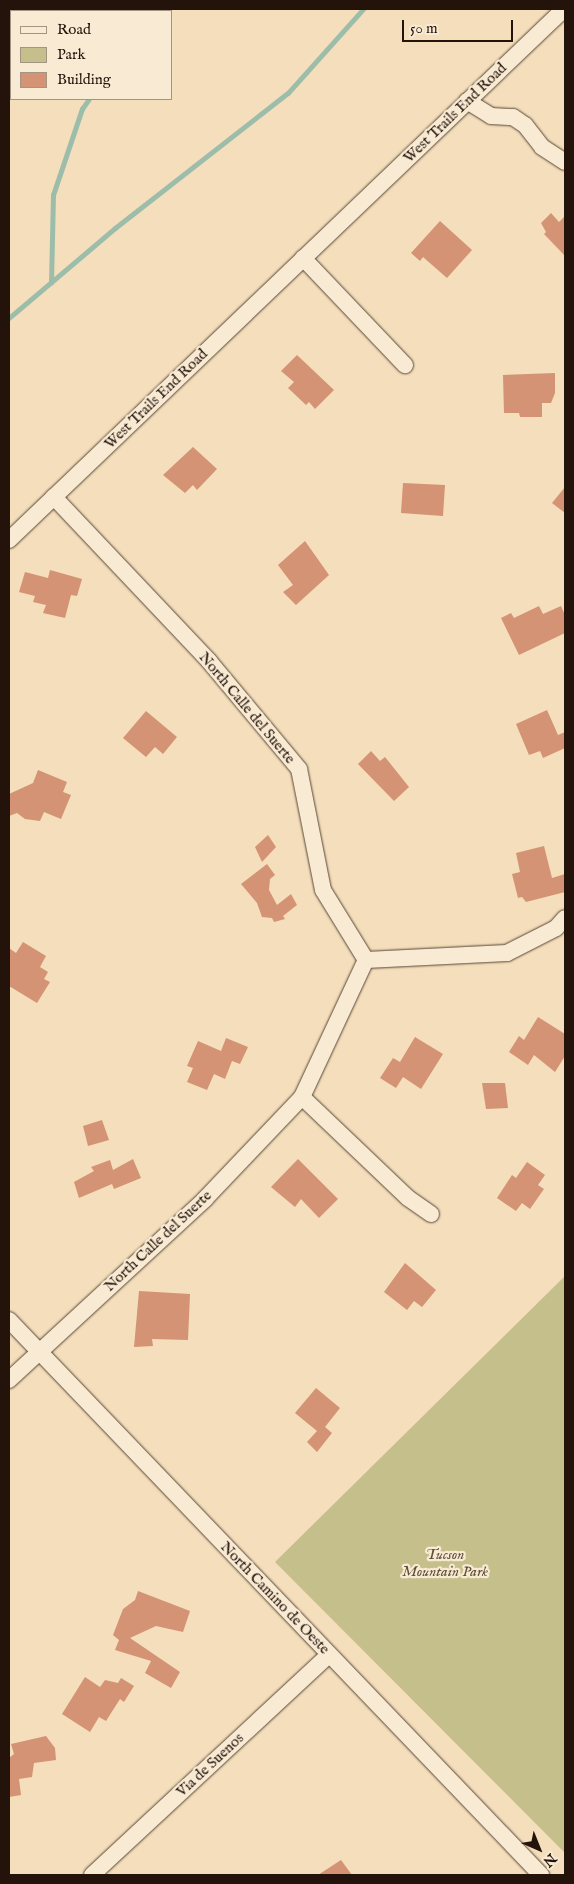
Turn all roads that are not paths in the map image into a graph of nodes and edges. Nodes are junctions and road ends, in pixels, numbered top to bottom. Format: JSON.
{"nodes":[{"id":1,"x":564,"y":9,"type":"edge"},
{"id":2,"x":467,"y":101,"type":"junction"},
{"id":3,"x":565,"y":162,"type":"edge"},
{"id":4,"x":303,"y":258,"type":"junction"},
{"id":5,"x":406,"y":366,"type":"dead end"},
{"id":6,"x":54,"y":497,"type":"junction"},
{"id":7,"x":9,"y":540,"type":"edge"},
{"id":8,"x":565,"y":918,"type":"edge"},
{"id":9,"x":366,"y":960,"type":"junction"},
{"id":10,"x":302,"y":1097,"type":"junction"},
{"id":11,"x":431,"y":1214,"type":"dead end"},
{"id":12,"x":9,"y":1320,"type":"edge"},
{"id":13,"x":40,"y":1351,"type":"junction"},
{"id":14,"x":9,"y":1380,"type":"edge"},
{"id":15,"x":329,"y":1655,"type":"junction"},
{"id":16,"x":92,"y":1875,"type":"edge"},
{"id":17,"x":541,"y":1875,"type":"edge"}],
"edges":[{"from":1,"to":2,"type":"street","name":"West Trails End Road"},
{"from":2,"to":3,"type":"street"},
{"from":2,"to":4,"type":"street","name":"West Trails End Road"},
{"from":4,"to":5,"type":"street"},
{"from":4,"to":6,"type":"street","name":"West Trails End Road"},
{"from":6,"to":7,"type":"street","name":"West Trails End Road"},
{"from":6,"to":9,"type":"street","name":"North Calle del Suerte"},
{"from":8,"to":9,"type":"street"},
{"from":9,"to":10,"type":"street","name":"North Calle del Suerte"},
{"from":10,"to":11,"type":"street"},
{"from":10,"to":13,"type":"street","name":"North Calle del Suerte"},
{"from":12,"to":13,"type":"street","name":"North Camino de Oeste"},
{"from":13,"to":14,"type":"street","name":"North Calle del Suerte"},
{"from":13,"to":15,"type":"street","name":"North Camino de Oeste"},
{"from":15,"to":16,"type":"street","name":"Via de Suenos"},
{"from":15,"to":17,"type":"street","name":"North Camino de Oeste"}]}
